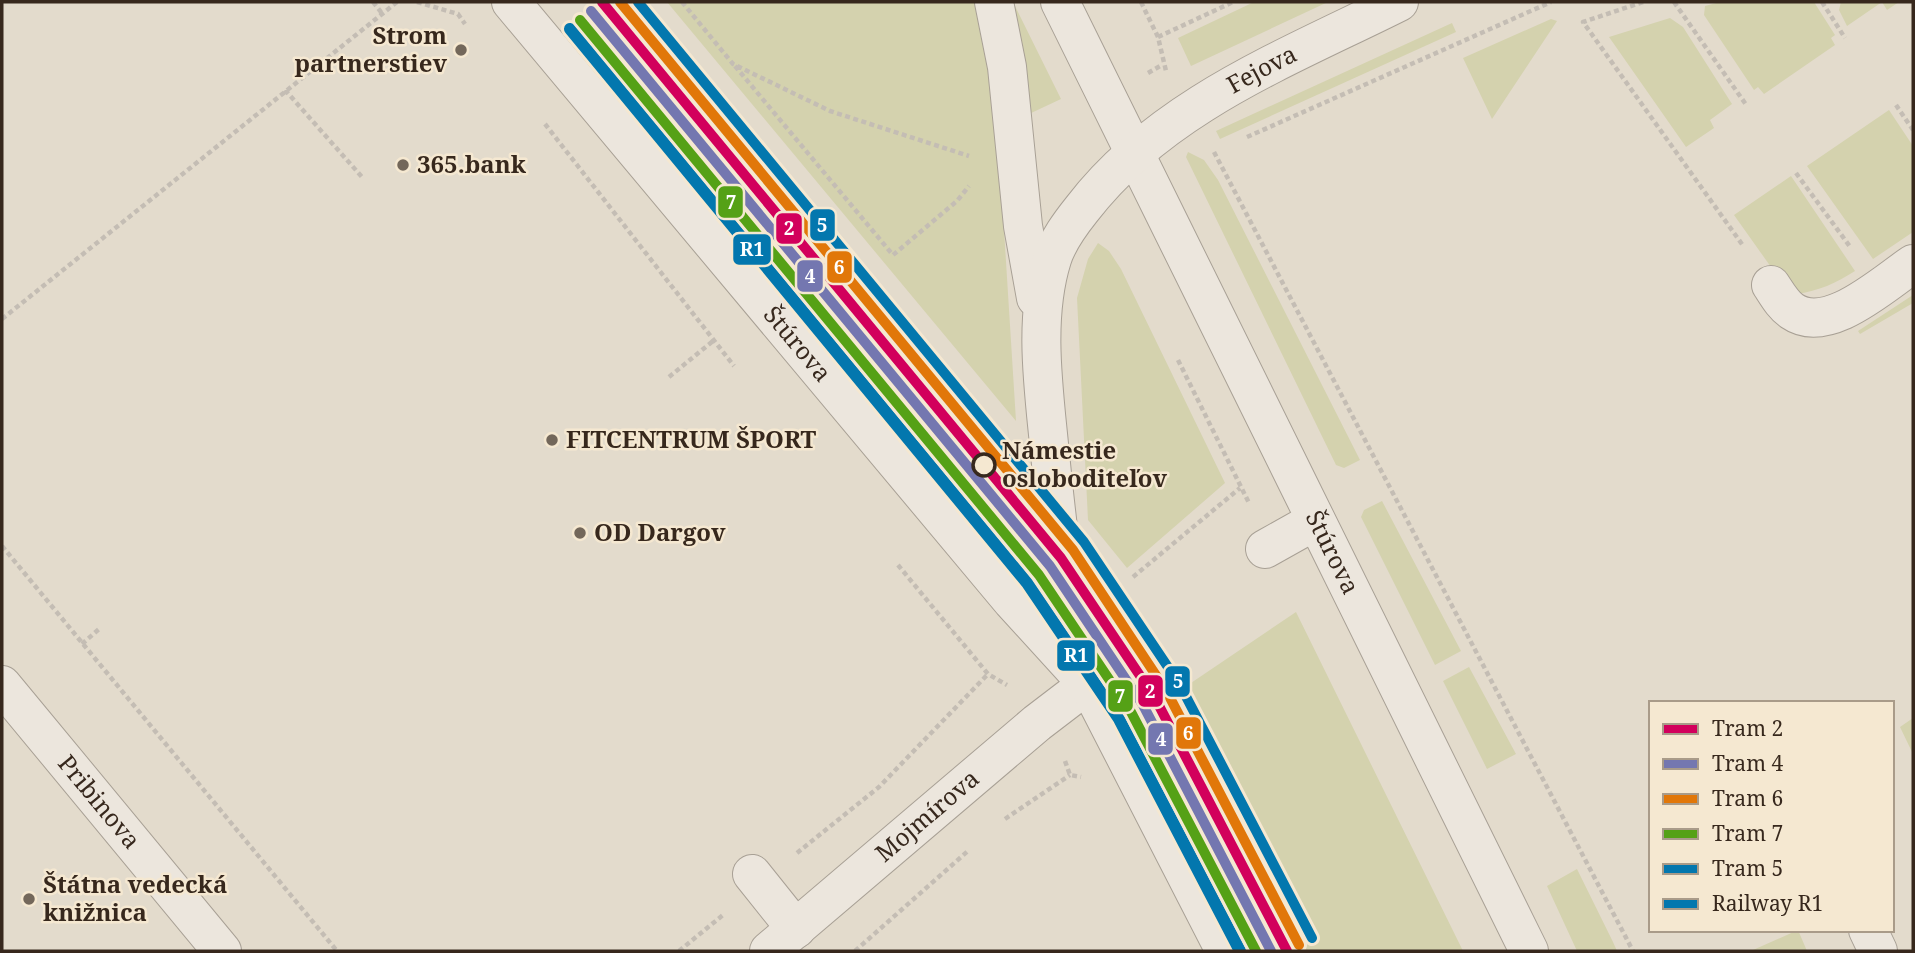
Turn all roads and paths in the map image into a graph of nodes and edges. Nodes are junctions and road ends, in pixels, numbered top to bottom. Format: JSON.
{"nodes":[{"id":1,"x":373,"y":2,"type":"edge"},
{"id":2,"x":397,"y":2,"type":"edge"},
{"id":3,"x":417,"y":2,"type":"edge"},
{"id":4,"x":511,"y":2,"type":"edge"},
{"id":5,"x":682,"y":2,"type":"edge"},
{"id":6,"x":994,"y":2,"type":"edge"},
{"id":7,"x":1060,"y":2,"type":"edge"},
{"id":8,"x":1141,"y":2,"type":"edge"},
{"id":9,"x":1233,"y":2,"type":"edge"},
{"id":10,"x":1399,"y":2,"type":"edge"},
{"id":11,"x":1551,"y":2,"type":"edge"},
{"id":12,"x":1643,"y":2,"type":"edge"},
{"id":13,"x":1674,"y":2,"type":"edge"},
{"id":14,"x":1822,"y":2,"type":"edge"},
{"id":15,"x":381,"y":12,"type":"junction"},
{"id":16,"x":466,"y":24,"type":"dead end"},
{"id":17,"x":1158,"y":37,"type":"junction"},
{"id":18,"x":1845,"y":38,"type":"dead end"},
{"id":19,"x":733,"y":64,"type":"junction"},
{"id":20,"x":285,"y":90,"type":"junction"},
{"id":21,"x":1896,"y":105,"type":"dead end"},
{"id":22,"x":1747,"y":106,"type":"dead end"},
{"id":23,"x":1189,"y":112,"type":"junction"},
{"id":24,"x":541,"y":120,"type":"dead end"},
{"id":25,"x":1913,"y":130,"type":"edge"},
{"id":26,"x":1237,"y":142,"type":"dead end"},
{"id":27,"x":1225,"y":147,"type":"dead end"},
{"id":28,"x":1136,"y":153,"type":"junction"},
{"id":29,"x":1215,"y":153,"type":"junction"},
{"id":30,"x":981,"y":160,"type":"dead end"},
{"id":31,"x":1796,"y":173,"type":"dead end"},
{"id":32,"x":362,"y":177,"type":"dead end"},
{"id":33,"x":970,"y":184,"type":"dead end"},
{"id":34,"x":1913,"y":264,"type":"edge"},
{"id":35,"x":1771,"y":285,"type":"joint"},
{"id":36,"x":1879,"y":286,"type":"junction"},
{"id":37,"x":2,"y":319,"type":"edge"},
{"id":38,"x":1042,"y":331,"type":"junction"},
{"id":39,"x":713,"y":341,"type":"junction"},
{"id":40,"x":734,"y":366,"type":"dead end"},
{"id":41,"x":669,"y":377,"type":"dead end"},
{"id":42,"x":1240,"y":488,"type":"dead end"},
{"id":43,"x":1315,"y":521,"type":"junction"},
{"id":44,"x":2,"y":546,"type":"edge"},
{"id":45,"x":1265,"y":549,"type":"dead end"},
{"id":46,"x":898,"y":565,"type":"dead end"},
{"id":47,"x":1133,"y":577,"type":"dead end"},
{"id":48,"x":100,"y":629,"type":"dead end"},
{"id":49,"x":82,"y":644,"type":"junction"},
{"id":50,"x":988,"y":674,"type":"junction"},
{"id":51,"x":1088,"y":684,"type":"junction"},
{"id":52,"x":2,"y":685,"type":"edge"},
{"id":53,"x":1037,"y":723,"type":"junction"},
{"id":54,"x":1070,"y":775,"type":"dead end"},
{"id":55,"x":1002,"y":820,"type":"dead end"},
{"id":56,"x":971,"y":848,"type":"dead end"},
{"id":57,"x":756,"y":879,"type":"junction"},
{"id":58,"x":1869,"y":932,"type":"edge"},
{"id":59,"x":783,"y":940,"type":"edge"},
{"id":60,"x":222,"y":951,"type":"edge"},
{"id":61,"x":337,"y":951,"type":"edge"},
{"id":62,"x":679,"y":951,"type":"edge"},
{"id":63,"x":855,"y":951,"type":"edge"},
{"id":64,"x":1225,"y":951,"type":"edge"},
{"id":65,"x":1529,"y":951,"type":"edge"},
{"id":66,"x":1633,"y":951,"type":"edge"},
{"id":67,"x":1878,"y":951,"type":"edge"}],
"edges":[{"from":1,"to":15,"type":"path"},
{"from":2,"to":15,"type":"path"},
{"from":3,"to":16,"type":"path"},
{"from":4,"to":51,"type":"street","name":"Štúrova"},
{"from":5,"to":19,"type":"path"},
{"from":6,"to":38,"type":"street","name":"Štúrova"},
{"from":7,"to":28,"type":"street","name":"Štúrova"},
{"from":8,"to":17,"type":"path"},
{"from":9,"to":17,"type":"path"},
{"from":10,"to":23,"type":"street","name":"Fejova"},
{"from":11,"to":26,"type":"path"},
{"from":12,"to":35,"type":"path"},
{"from":13,"to":22,"type":"path"},
{"from":14,"to":18,"type":"path"},
{"from":15,"to":20,"type":"path"},
{"from":17,"to":23,"type":"path"},
{"from":19,"to":30,"type":"path"},
{"from":19,"to":33,"type":"path"},
{"from":20,"to":32,"type":"path"},
{"from":20,"to":37,"type":"path"},
{"from":21,"to":25,"type":"path"},
{"from":23,"to":28,"type":"street","name":"Fejova"},
{"from":23,"to":29,"type":"path"},
{"from":24,"to":39,"type":"path"},
{"from":27,"to":29,"type":"path"},
{"from":28,"to":38,"type":"street","name":"Štúrova"},
{"from":28,"to":43,"type":"street","name":"Štúrova"},
{"from":29,"to":66,"type":"path"},
{"from":31,"to":36,"type":"path"},
{"from":34,"to":36,"type":"street"},
{"from":35,"to":36,"type":"street"},
{"from":38,"to":51,"type":"street","name":"Štúrova"},
{"from":39,"to":40,"type":"path"},
{"from":39,"to":41,"type":"path"},
{"from":42,"to":47,"type":"path"},
{"from":43,"to":45,"type":"street"},
{"from":43,"to":65,"type":"street","name":"Štúrova"},
{"from":44,"to":49,"type":"path"},
{"from":46,"to":50,"type":"path"},
{"from":48,"to":49,"type":"path"},
{"from":49,"to":61,"type":"path"},
{"from":50,"to":53,"type":"path"},
{"from":50,"to":57,"type":"path"},
{"from":51,"to":53,"type":"street","name":"Mojmírova"},
{"from":51,"to":64,"type":"street","name":"Štúrova"},
{"from":52,"to":60,"type":"street","name":"Pribinova"},
{"from":53,"to":59,"type":"street","name":"Mojmírova"},
{"from":54,"to":55,"type":"path"},
{"from":56,"to":63,"type":"path"},
{"from":57,"to":59,"type":"street"},
{"from":57,"to":62,"type":"path"},
{"from":58,"to":67,"type":"street"}]}
